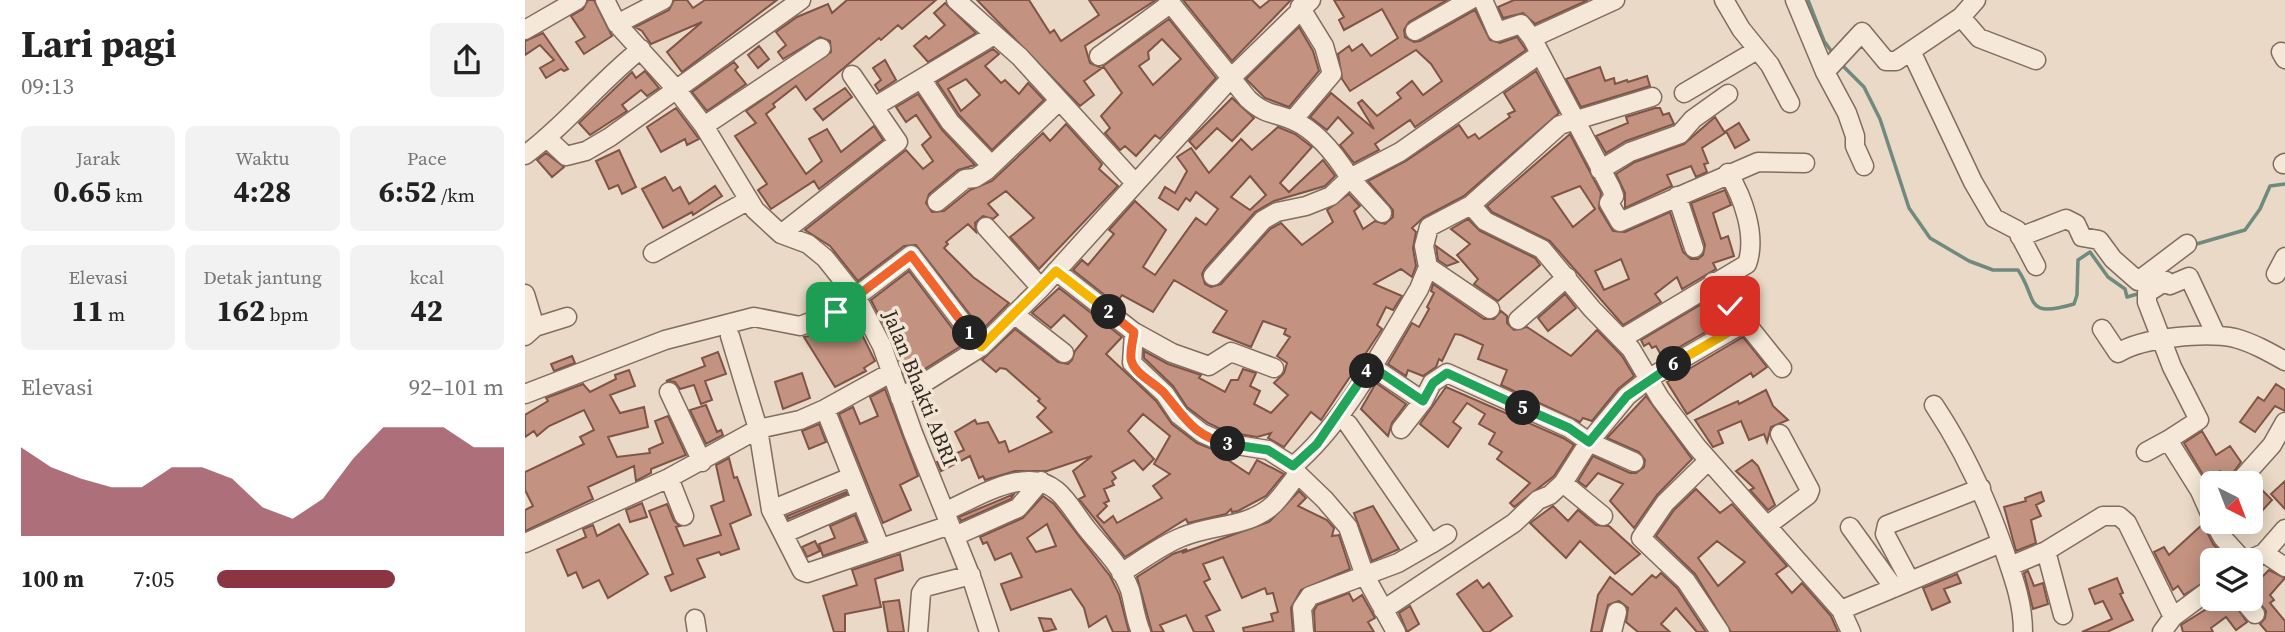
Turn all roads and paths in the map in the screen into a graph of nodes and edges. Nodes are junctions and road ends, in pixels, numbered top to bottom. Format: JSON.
{"nodes":[{"id":1,"x":577,"y":0,"type":"edge"},
{"id":2,"x":605,"y":0,"type":"edge"},
{"id":3,"x":663,"y":0,"type":"edge"},
{"id":4,"x":956,"y":0,"type":"edge"},
{"id":5,"x":1471,"y":0,"type":"edge"},
{"id":6,"x":1615,"y":0,"type":"edge"},
{"id":7,"x":1724,"y":0,"type":"edge"},
{"id":8,"x":1795,"y":0,"type":"edge"},
{"id":9,"x":796,"y":1,"type":"edge"},
{"id":10,"x":1169,"y":2,"type":"edge"},
{"id":11,"x":1305,"y":4,"type":"edge"},
{"id":12,"x":1964,"y":8,"type":"edge"},
{"id":13,"x":617,"y":24,"type":"junction"},
{"id":14,"x":525,"y":30,"type":"edge"},
{"id":15,"x":1415,"y":31,"type":"dead end"},
{"id":16,"x":994,"y":35,"type":"junction"},
{"id":17,"x":1536,"y":46,"type":"junction"},
{"id":18,"x":821,"y":48,"type":"dead end"},
{"id":19,"x":641,"y":49,"type":"junction"},
{"id":20,"x":1757,"y":50,"type":"junction"},
{"id":21,"x":1911,"y":51,"type":"junction"},
{"id":22,"x":1099,"y":56,"type":"dead end"},
{"id":23,"x":2036,"y":60,"type":"dead end"},
{"id":24,"x":1827,"y":68,"type":"junction"},
{"id":25,"x":852,"y":75,"type":"dead end"},
{"id":26,"x":1231,"y":78,"type":"junction"},
{"id":27,"x":922,"y":80,"type":"junction"},
{"id":28,"x":676,"y":89,"type":"junction"},
{"id":29,"x":1684,"y":93,"type":"dead end"},
{"id":30,"x":1728,"y":94,"type":"dead end"},
{"id":31,"x":1652,"y":97,"type":"dead end"},
{"id":32,"x":1059,"y":101,"type":"junction"},
{"id":33,"x":1790,"y":103,"type":"dead end"},
{"id":34,"x":874,"y":107,"type":"junction"},
{"id":35,"x":1293,"y":120,"type":"junction"},
{"id":36,"x":1574,"y":120,"type":"junction"},
{"id":37,"x":703,"y":126,"type":"junction"},
{"id":38,"x":547,"y":138,"type":"junction"},
{"id":39,"x":525,"y":155,"type":"edge"},
{"id":40,"x":1805,"y":163,"type":"dead end"},
{"id":41,"x":991,"y":165,"type":"junction"},
{"id":42,"x":1864,"y":166,"type":"dead end"},
{"id":43,"x":1600,"y":170,"type":"junction"},
{"id":44,"x":1728,"y":173,"type":"junction"},
{"id":45,"x":1350,"y":178,"type":"junction"},
{"id":46,"x":1135,"y":183,"type":"junction"},
{"id":47,"x":1677,"y":196,"type":"junction"},
{"id":48,"x":749,"y":200,"type":"junction"},
{"id":49,"x":937,"y":202,"type":"dead end"},
{"id":50,"x":1471,"y":205,"type":"junction"},
{"id":51,"x":1382,"y":213,"type":"dead end"},
{"id":52,"x":986,"y":228,"type":"dead end"},
{"id":53,"x":781,"y":234,"type":"junction"},
{"id":54,"x":2020,"y":237,"type":"junction"},
{"id":55,"x":2187,"y":244,"type":"dead end"},
{"id":56,"x":1695,"y":248,"type":"dead end"},
{"id":57,"x":653,"y":253,"type":"dead end"},
{"id":58,"x":2285,"y":257,"type":"edge"},
{"id":59,"x":2036,"y":266,"type":"dead end"},
{"id":60,"x":1428,"y":267,"type":"junction"},
{"id":61,"x":1056,"y":271,"type":"junction"},
{"id":62,"x":2276,"y":274,"type":"dead end"},
{"id":63,"x":1213,"y":276,"type":"dead end"},
{"id":64,"x":1567,"y":276,"type":"junction"},
{"id":65,"x":1713,"y":282,"type":"junction"},
{"id":66,"x":1041,"y":288,"type":"junction"},
{"id":67,"x":525,"y":294,"type":"edge"},
{"id":68,"x":857,"y":298,"type":"junction"},
{"id":69,"x":1490,"y":309,"type":"dead end"},
{"id":70,"x":1014,"y":314,"type":"junction"},
{"id":71,"x":567,"y":317,"type":"dead end"},
{"id":72,"x":1518,"y":320,"type":"dead end"},
{"id":73,"x":1744,"y":323,"type":"junction"},
{"id":74,"x":2102,"y":329,"type":"dead end"},
{"id":75,"x":530,"y":332,"type":"edge"},
{"id":76,"x":1134,"y":332,"type":"junction"},
{"id":77,"x":2216,"y":335,"type":"junction"},
{"id":78,"x":730,"y":336,"type":"dead end"},
{"id":79,"x":1623,"y":338,"type":"junction"},
{"id":80,"x":2162,"y":340,"type":"junction"},
{"id":81,"x":981,"y":347,"type":"junction"},
{"id":82,"x":1064,"y":353,"type":"dead end"},
{"id":83,"x":2285,"y":361,"type":"edge"},
{"id":84,"x":1371,"y":366,"type":"junction"},
{"id":85,"x":1274,"y":368,"type":"dead end"},
{"id":86,"x":1781,"y":368,"type":"dead end"},
{"id":87,"x":892,"y":372,"type":"junction"},
{"id":88,"x":1651,"y":377,"type":"junction"},
{"id":89,"x":669,"y":392,"type":"dead end"},
{"id":90,"x":525,"y":394,"type":"edge"},
{"id":91,"x":900,"y":398,"type":"junction"},
{"id":92,"x":1423,"y":401,"type":"junction"},
{"id":93,"x":1934,"y":405,"type":"dead end"},
{"id":94,"x":825,"y":409,"type":"junction"},
{"id":95,"x":2285,"y":422,"type":"edge"},
{"id":96,"x":1348,"y":424,"type":"dead end"},
{"id":97,"x":758,"y":429,"type":"junction"},
{"id":98,"x":1401,"y":429,"type":"dead end"},
{"id":99,"x":1780,"y":433,"type":"dead end"},
{"id":100,"x":2168,"y":440,"type":"junction"},
{"id":101,"x":1589,"y":442,"type":"junction"},
{"id":102,"x":2146,"y":452,"type":"dead end"},
{"id":103,"x":702,"y":461,"type":"junction"},
{"id":104,"x":1708,"y":461,"type":"junction"},
{"id":105,"x":1634,"y":462,"type":"dead end"},
{"id":106,"x":1295,"y":470,"type":"junction"},
{"id":107,"x":2248,"y":471,"type":"edge"},
{"id":108,"x":851,"y":477,"type":"junction"},
{"id":109,"x":669,"y":478,"type":"junction"},
{"id":110,"x":1041,"y":481,"type":"junction"},
{"id":111,"x":1563,"y":483,"type":"junction"},
{"id":112,"x":1982,"y":488,"type":"junction"},
{"id":113,"x":2200,"y":494,"type":"edge"},
{"id":114,"x":861,"y":500,"type":"junction"},
{"id":115,"x":771,"y":510,"type":"junction"},
{"id":116,"x":684,"y":516,"type":"dead end"},
{"id":117,"x":1603,"y":516,"type":"dead end"},
{"id":118,"x":951,"y":524,"type":"junction"},
{"id":119,"x":1768,"y":525,"type":"junction"},
{"id":120,"x":1850,"y":527,"type":"dead end"},
{"id":121,"x":2285,"y":529,"type":"edge"},
{"id":122,"x":783,"y":534,"type":"junction"},
{"id":123,"x":1447,"y":534,"type":"dead end"},
{"id":124,"x":2221,"y":534,"type":"edge"},
{"id":125,"x":525,"y":542,"type":"edge"},
{"id":126,"x":2001,"y":543,"type":"junction"},
{"id":127,"x":1431,"y":544,"type":"junction"},
{"id":128,"x":880,"y":547,"type":"junction"},
{"id":129,"x":2232,"y":548,"type":"edge"},
{"id":130,"x":2263,"y":549,"type":"edge"},
{"id":131,"x":2046,"y":551,"type":"junction"},
{"id":132,"x":2263,"y":559,"type":"edge"},
{"id":133,"x":2010,"y":566,"type":"junction"},
{"id":134,"x":2285,"y":567,"type":"edge"},
{"id":135,"x":1121,"y":573,"type":"junction"},
{"id":136,"x":971,"y":575,"type":"junction"},
{"id":137,"x":1365,"y":576,"type":"junction"},
{"id":138,"x":1902,"y":585,"type":"junction"},
{"id":139,"x":2200,"y":597,"type":"edge"},
{"id":140,"x":1383,"y":610,"type":"junction"},
{"id":141,"x":1841,"y":610,"type":"junction"},
{"id":142,"x":2252,"y":611,"type":"edge"},
{"id":143,"x":1617,"y":612,"type":"dead end"},
{"id":144,"x":2255,"y":614,"type":"dead end"},
{"id":145,"x":2063,"y":615,"type":"dead end"},
{"id":146,"x":2173,"y":617,"type":"junction"},
{"id":147,"x":918,"y":632,"type":"edge"},
{"id":148,"x":989,"y":632,"type":"edge"},
{"id":149,"x":1141,"y":632,"type":"edge"},
{"id":150,"x":1304,"y":632,"type":"edge"},
{"id":151,"x":1396,"y":632,"type":"edge"},
{"id":152,"x":1612,"y":632,"type":"edge"},
{"id":153,"x":1720,"y":632,"type":"edge"},
{"id":154,"x":1851,"y":632,"type":"edge"},
{"id":155,"x":2023,"y":632,"type":"edge"},
{"id":156,"x":2162,"y":632,"type":"edge"}],
"edges":[{"from":1,"to":14,"type":"street"},
{"from":2,"to":13,"type":"street","name":"Jalan Bhakti ABRI"},
{"from":3,"to":13,"type":"street"},
{"from":4,"to":16,"type":"street"},
{"from":5,"to":15,"type":"street"},
{"from":5,"to":17,"type":"street"},
{"from":6,"to":17,"type":"street"},
{"from":7,"to":20,"type":"street"},
{"from":8,"to":24,"type":"street"},
{"from":9,"to":28,"type":"street"},
{"from":10,"to":22,"type":"street"},
{"from":10,"to":26,"type":"street"},
{"from":11,"to":26,"type":"street"},
{"from":11,"to":35,"type":"street"},
{"from":12,"to":21,"type":"street"},
{"from":12,"to":23,"type":"street"},
{"from":13,"to":19,"type":"street","name":"Jalan Bhakti ABRI"},
{"from":16,"to":27,"type":"street"},
{"from":16,"to":32,"type":"street"},
{"from":17,"to":36,"type":"street"},
{"from":17,"to":45,"type":"street"},
{"from":18,"to":37,"type":"street"},
{"from":19,"to":28,"type":"street","name":"Jalan Bhakti ABRI"},
{"from":19,"to":38,"type":"street"},
{"from":20,"to":29,"type":"street"},
{"from":20,"to":33,"type":"street"},
{"from":21,"to":24,"type":"street"},
{"from":21,"to":54,"type":"street"},
{"from":24,"to":42,"type":"street"},
{"from":25,"to":34,"type":"street"},
{"from":26,"to":35,"type":"street"},
{"from":26,"to":46,"type":"street"},
{"from":27,"to":34,"type":"street"},
{"from":27,"to":41,"type":"street"},
{"from":28,"to":37,"type":"street","name":"Jalan Bhakti ABRI"},
{"from":28,"to":38,"type":"street"},
{"from":30,"to":43,"type":"street"},
{"from":31,"to":36,"type":"street"},
{"from":32,"to":41,"type":"street"},
{"from":32,"to":46,"type":"street"},
{"from":34,"to":53,"type":"street"},
{"from":35,"to":45,"type":"street"},
{"from":36,"to":43,"type":"street"},
{"from":36,"to":50,"type":"street"},
{"from":37,"to":48,"type":"street","name":"Jalan Bhakti ABRI"},
{"from":38,"to":39,"type":"street"},
{"from":40,"to":44,"type":"street"},
{"from":41,"to":49,"type":"street"},
{"from":43,"to":47,"type":"street"},
{"from":44,"to":47,"type":"street"},
{"from":44,"to":65,"type":"street"},
{"from":45,"to":51,"type":"street"},
{"from":45,"to":63,"type":"street"},
{"from":46,"to":61,"type":"street"},
{"from":47,"to":56,"type":"street"},
{"from":48,"to":53,"type":"street","name":"Jalan Bhakti ABRI"},
{"from":48,"to":57,"type":"street"},
{"from":50,"to":60,"type":"street"},
{"from":50,"to":64,"type":"street"},
{"from":52,"to":66,"type":"street"},
{"from":53,"to":68,"type":"street","name":"Jalan Bhakti ABRI"},
{"from":54,"to":55,"type":"street"},
{"from":54,"to":59,"type":"street"},
{"from":58,"to":62,"type":"street"},
{"from":60,"to":69,"type":"street"},
{"from":60,"to":84,"type":"street"},
{"from":61,"to":66,"type":"street"},
{"from":61,"to":76,"type":"street"},
{"from":64,"to":72,"type":"street"},
{"from":64,"to":79,"type":"street"},
{"from":65,"to":73,"type":"street"},
{"from":65,"to":79,"type":"street"},
{"from":66,"to":70,"type":"street"},
{"from":67,"to":75,"type":"street"},
{"from":68,"to":81,"type":"street"},
{"from":68,"to":87,"type":"street","name":"Jalan Bhakti ABRI"},
{"from":68,"to":90,"type":"street"},
{"from":70,"to":81,"type":"street"},
{"from":70,"to":82,"type":"street"},
{"from":71,"to":75,"type":"street"},
{"from":73,"to":86,"type":"street"},
{"from":73,"to":88,"type":"street"},
{"from":74,"to":80,"type":"street"},
{"from":76,"to":85,"type":"street"},
{"from":76,"to":106,"type":"street"},
{"from":77,"to":80,"type":"street"},
{"from":77,"to":80,"type":"street"},
{"from":77,"to":83,"type":"street"},
{"from":78,"to":97,"type":"street"},
{"from":79,"to":88,"type":"street"},
{"from":80,"to":100,"type":"street"},
{"from":81,"to":91,"type":"street"},
{"from":84,"to":92,"type":"street"},
{"from":84,"to":106,"type":"street"},
{"from":87,"to":91,"type":"street","name":"Jalan Bhakti ABRI"},
{"from":87,"to":94,"type":"street"},
{"from":88,"to":101,"type":"street"},
{"from":88,"to":104,"type":"street"},
{"from":89,"to":103,"type":"street"},
{"from":91,"to":118,"type":"street","name":"Jalan Bhakti ABRI"},
{"from":92,"to":98,"type":"street"},
{"from":92,"to":101,"type":"street"},
{"from":93,"to":112,"type":"street"},
{"from":94,"to":97,"type":"street"},
{"from":94,"to":108,"type":"street"},
{"from":95,"to":107,"type":"street"},
{"from":96,"to":127,"type":"street"},
{"from":97,"to":103,"type":"street"},
{"from":97,"to":115,"type":"street"},
{"from":99,"to":119,"type":"street"},
{"from":100,"to":102,"type":"street"},
{"from":100,"to":113,"type":"street"},
{"from":101,"to":105,"type":"street"},
{"from":101,"to":111,"type":"street"},
{"from":103,"to":109,"type":"street"},
{"from":104,"to":119,"type":"street"},
{"from":104,"to":153,"type":"street"},
{"from":106,"to":135,"type":"street"},
{"from":106,"to":137,"type":"street"},
{"from":108,"to":114,"type":"street"},
{"from":108,"to":115,"type":"street"},
{"from":109,"to":116,"type":"street"},
{"from":109,"to":125,"type":"street"},
{"from":110,"to":118,"type":"street"},
{"from":110,"to":118,"type":"street"},
{"from":110,"to":135,"type":"street"},
{"from":111,"to":117,"type":"street"},
{"from":111,"to":140,"type":"street"},
{"from":112,"to":126,"type":"street"},
{"from":112,"to":138,"type":"street"},
{"from":114,"to":122,"type":"street"},
{"from":114,"to":128,"type":"street"},
{"from":115,"to":122,"type":"street"},
{"from":118,"to":128,"type":"street"},
{"from":118,"to":136,"type":"street","name":"Jalan Bhakti ABRI"},
{"from":119,"to":141,"type":"street"},
{"from":120,"to":138,"type":"street"},
{"from":121,"to":130,"type":"street"},
{"from":122,"to":128,"type":"street"},
{"from":123,"to":127,"type":"street"},
{"from":124,"to":129,"type":"street"},
{"from":126,"to":133,"type":"street"},
{"from":126,"to":138,"type":"street"},
{"from":127,"to":137,"type":"street"},
{"from":131,"to":133,"type":"street"},
{"from":131,"to":145,"type":"street"},
{"from":131,"to":146,"type":"street"},
{"from":132,"to":134,"type":"street"},
{"from":133,"to":155,"type":"street"},
{"from":135,"to":149,"type":"street"},
{"from":136,"to":147,"type":"street"},
{"from":136,"to":148,"type":"street","name":"Jalan Bhakti ABRI"},
{"from":137,"to":140,"type":"street"},
{"from":137,"to":150,"type":"street"},
{"from":138,"to":141,"type":"street"},
{"from":139,"to":146,"type":"street"},
{"from":140,"to":151,"type":"street"},
{"from":141,"to":154,"type":"street"},
{"from":142,"to":144,"type":"street"},
{"from":143,"to":152,"type":"street"},
{"from":146,"to":156,"type":"street"}]}
